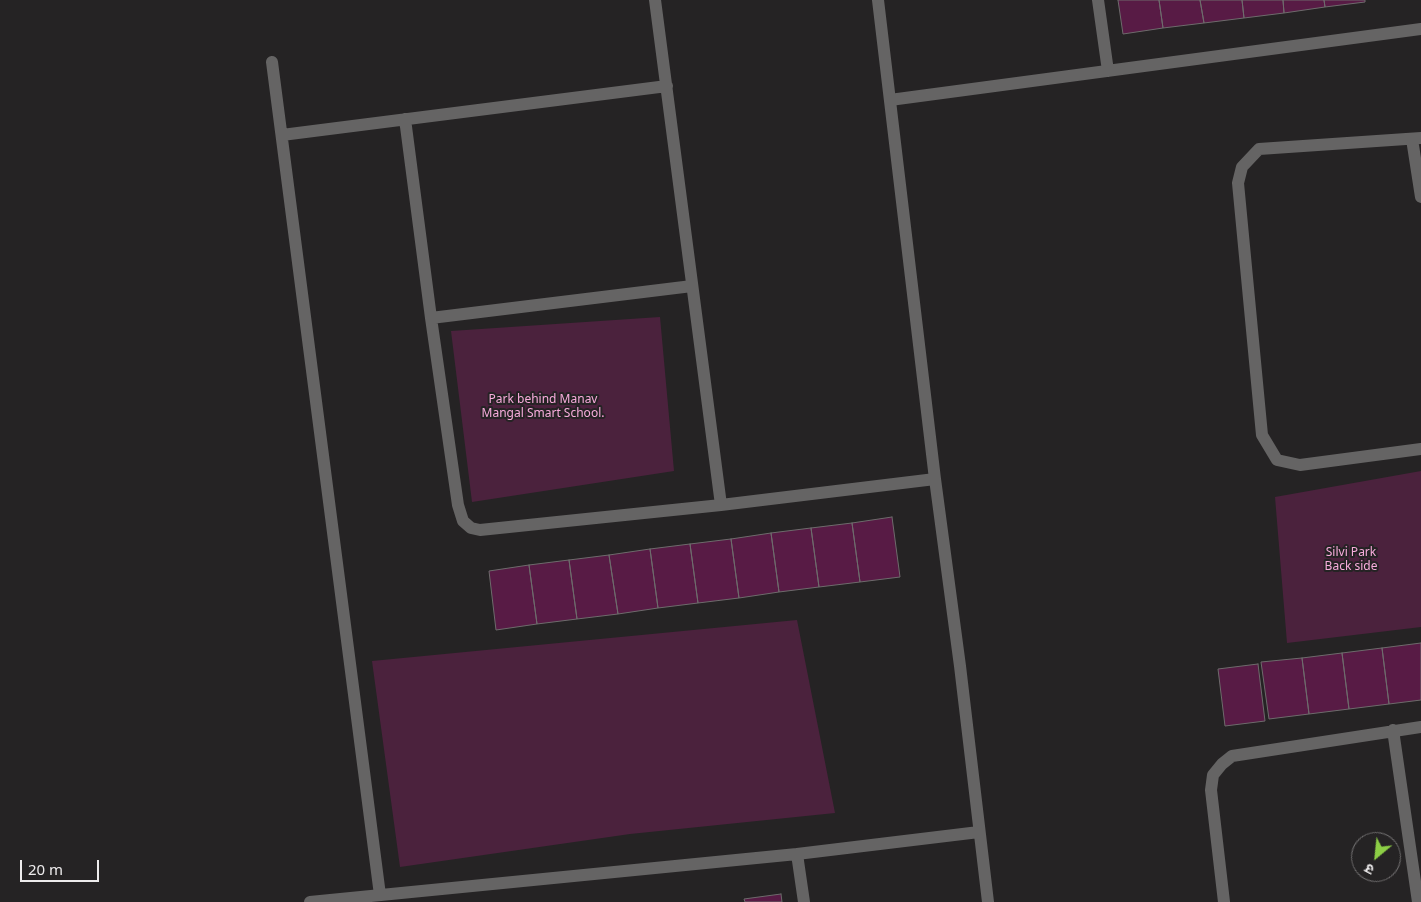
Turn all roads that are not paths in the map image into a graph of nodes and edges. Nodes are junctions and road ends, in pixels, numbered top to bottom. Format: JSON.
{"nodes":[{"id":1,"x":655,"y":0,"type":"edge"},
{"id":2,"x":878,"y":0,"type":"edge"},
{"id":3,"x":1098,"y":0,"type":"edge"},
{"id":4,"x":1421,"y":29,"type":"edge"},
{"id":5,"x":272,"y":62,"type":"dead end"},
{"id":6,"x":1108,"y":72,"type":"junction"},
{"id":7,"x":666,"y":86,"type":"junction"},
{"id":8,"x":890,"y":100,"type":"junction"},
{"id":9,"x":405,"y":119,"type":"junction"},
{"id":10,"x":282,"y":134,"type":"junction"},
{"id":11,"x":1417,"y":138,"type":"edge"},
{"id":12,"x":1421,"y":198,"type":"edge"},
{"id":13,"x":692,"y":286,"type":"junction"},
{"id":14,"x":431,"y":318,"type":"junction"},
{"id":15,"x":1421,"y":449,"type":"edge"},
{"id":16,"x":935,"y":479,"type":"junction"},
{"id":17,"x":721,"y":504,"type":"junction"},
{"id":18,"x":1421,"y":727,"type":"edge"},
{"id":19,"x":1393,"y":730,"type":"junction"},
{"id":20,"x":980,"y":832,"type":"junction"},
{"id":21,"x":797,"y":854,"type":"junction"},
{"id":22,"x":380,"y":895,"type":"junction"},
{"id":23,"x":310,"y":902,"type":"edge"},
{"id":24,"x":804,"y":902,"type":"edge"},
{"id":25,"x":988,"y":902,"type":"edge"},
{"id":26,"x":1224,"y":902,"type":"edge"},
{"id":27,"x":1418,"y":902,"type":"edge"}],
"edges":[{"from":1,"to":7,"type":"street"},
{"from":2,"to":8,"type":"street"},
{"from":3,"to":6,"type":"street"},
{"from":4,"to":6,"type":"street"},
{"from":5,"to":10,"type":"street"},
{"from":6,"to":8,"type":"street"},
{"from":7,"to":9,"type":"street"},
{"from":7,"to":13,"type":"street"},
{"from":8,"to":16,"type":"street"},
{"from":9,"to":10,"type":"street"},
{"from":9,"to":14,"type":"street"},
{"from":10,"to":22,"type":"street"},
{"from":11,"to":12,"type":"street"},
{"from":11,"to":15,"type":"street"},
{"from":13,"to":14,"type":"street"},
{"from":13,"to":17,"type":"street"},
{"from":14,"to":17,"type":"street"},
{"from":16,"to":17,"type":"street"},
{"from":16,"to":20,"type":"street"},
{"from":18,"to":19,"type":"street"},
{"from":19,"to":26,"type":"street"},
{"from":19,"to":27,"type":"street"},
{"from":20,"to":21,"type":"street"},
{"from":20,"to":25,"type":"street"},
{"from":21,"to":22,"type":"street"},
{"from":21,"to":24,"type":"street"},
{"from":22,"to":23,"type":"street"}]}
